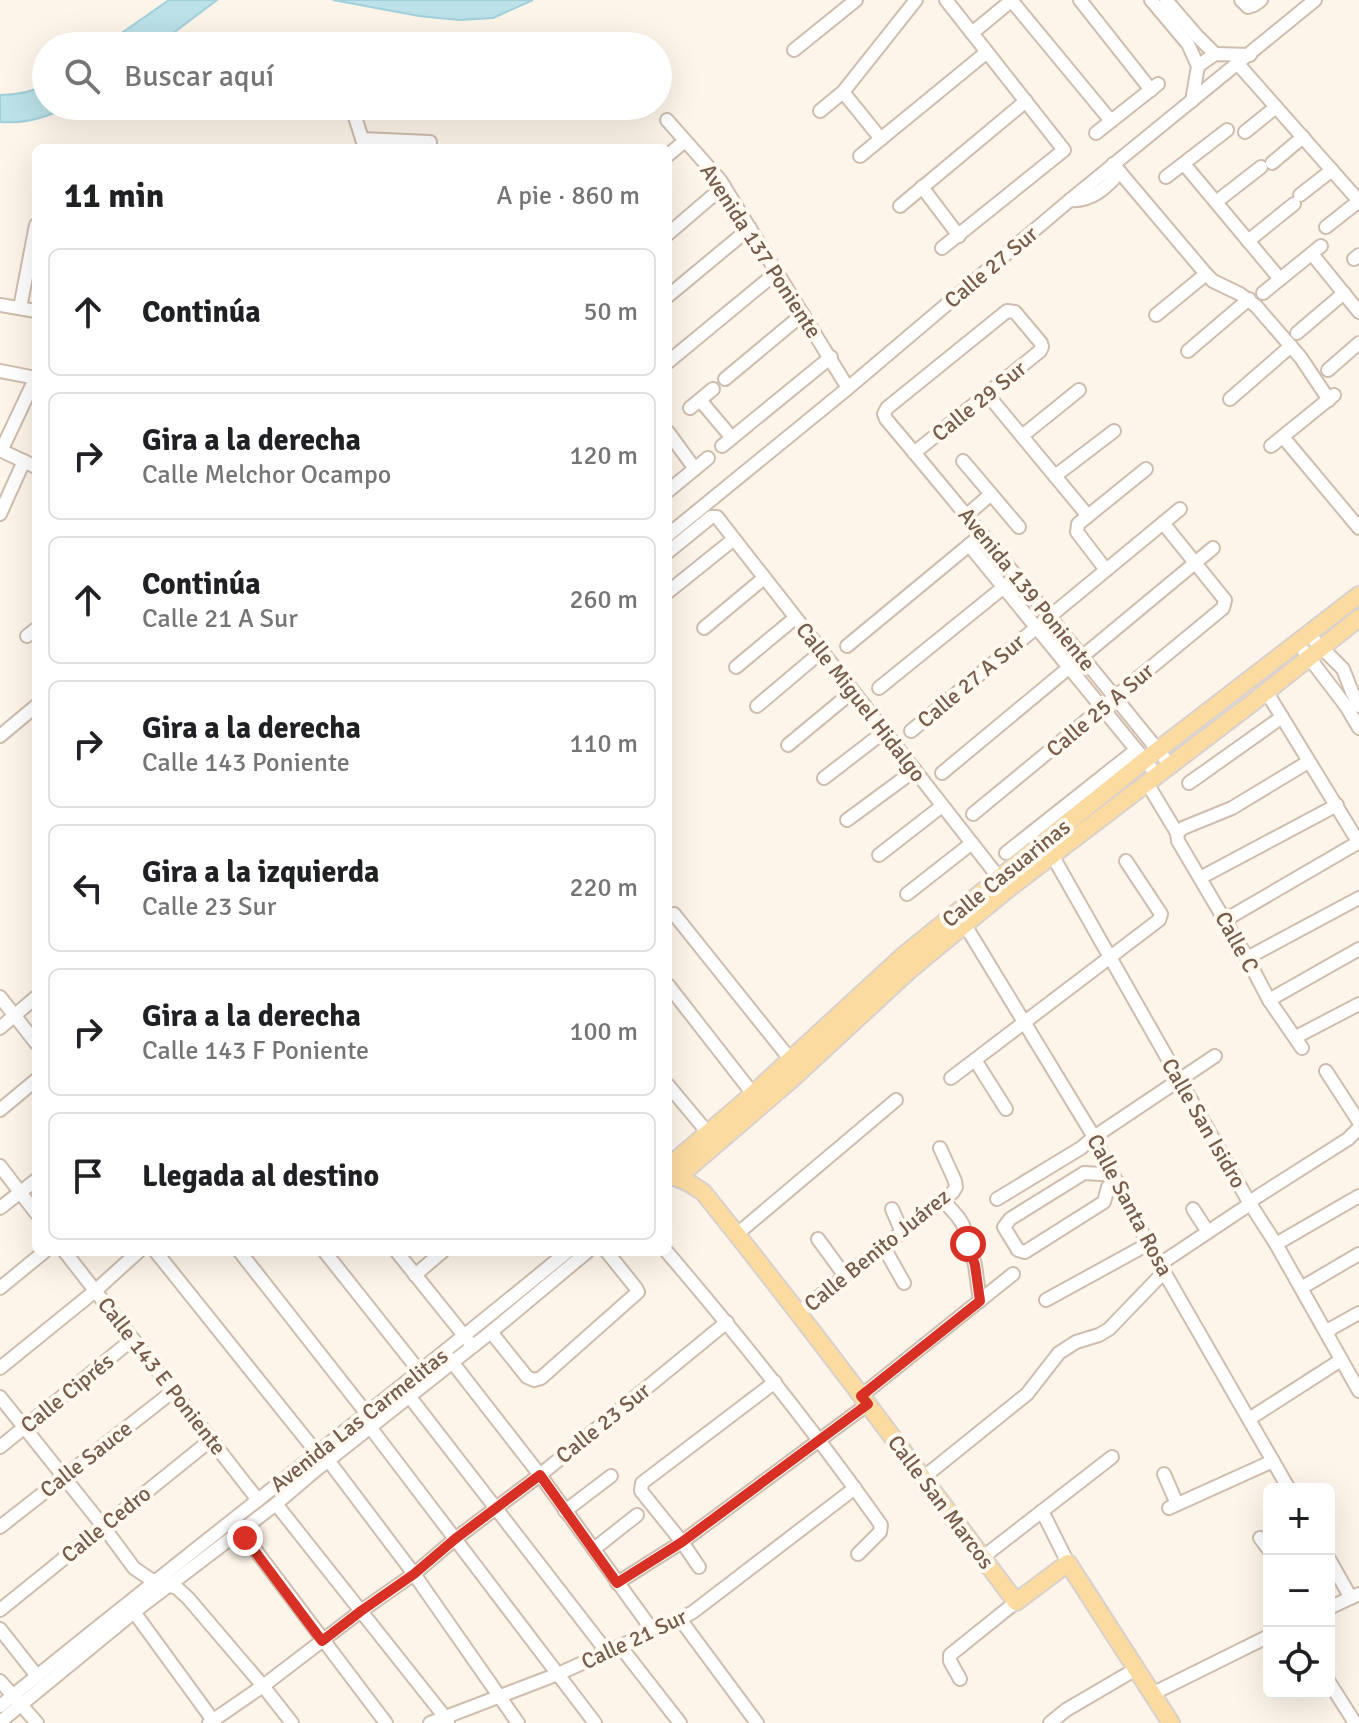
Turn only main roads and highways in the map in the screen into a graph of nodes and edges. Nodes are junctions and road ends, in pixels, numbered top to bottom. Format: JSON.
{"nodes":[{"id":1,"x":1359,"y":595,"type":"edge"},
{"id":2,"x":1359,"y":618,"type":"edge"},
{"id":3,"x":1004,"y":884,"type":"junction"},
{"id":4,"x":672,"y":1175,"type":"edge"},
{"id":5,"x":672,"y":1175,"type":"edge"},
{"id":6,"x":672,"y":1178,"type":"edge"},
{"id":7,"x":1171,"y":1723,"type":"edge"}],
"edges":[{"from":1,"to":3,"type":"main road","name":"Calle Casuarinas"},
{"from":2,"to":3,"type":"main road","name":"Calle Casuarinas"},
{"from":3,"to":4,"type":"main road","name":"Calle Casuarinas"},
{"from":3,"to":5,"type":"main road","name":"Calle Casuarinas"},
{"from":6,"to":7,"type":"main road","name":"Calle San Marcos"}]}
